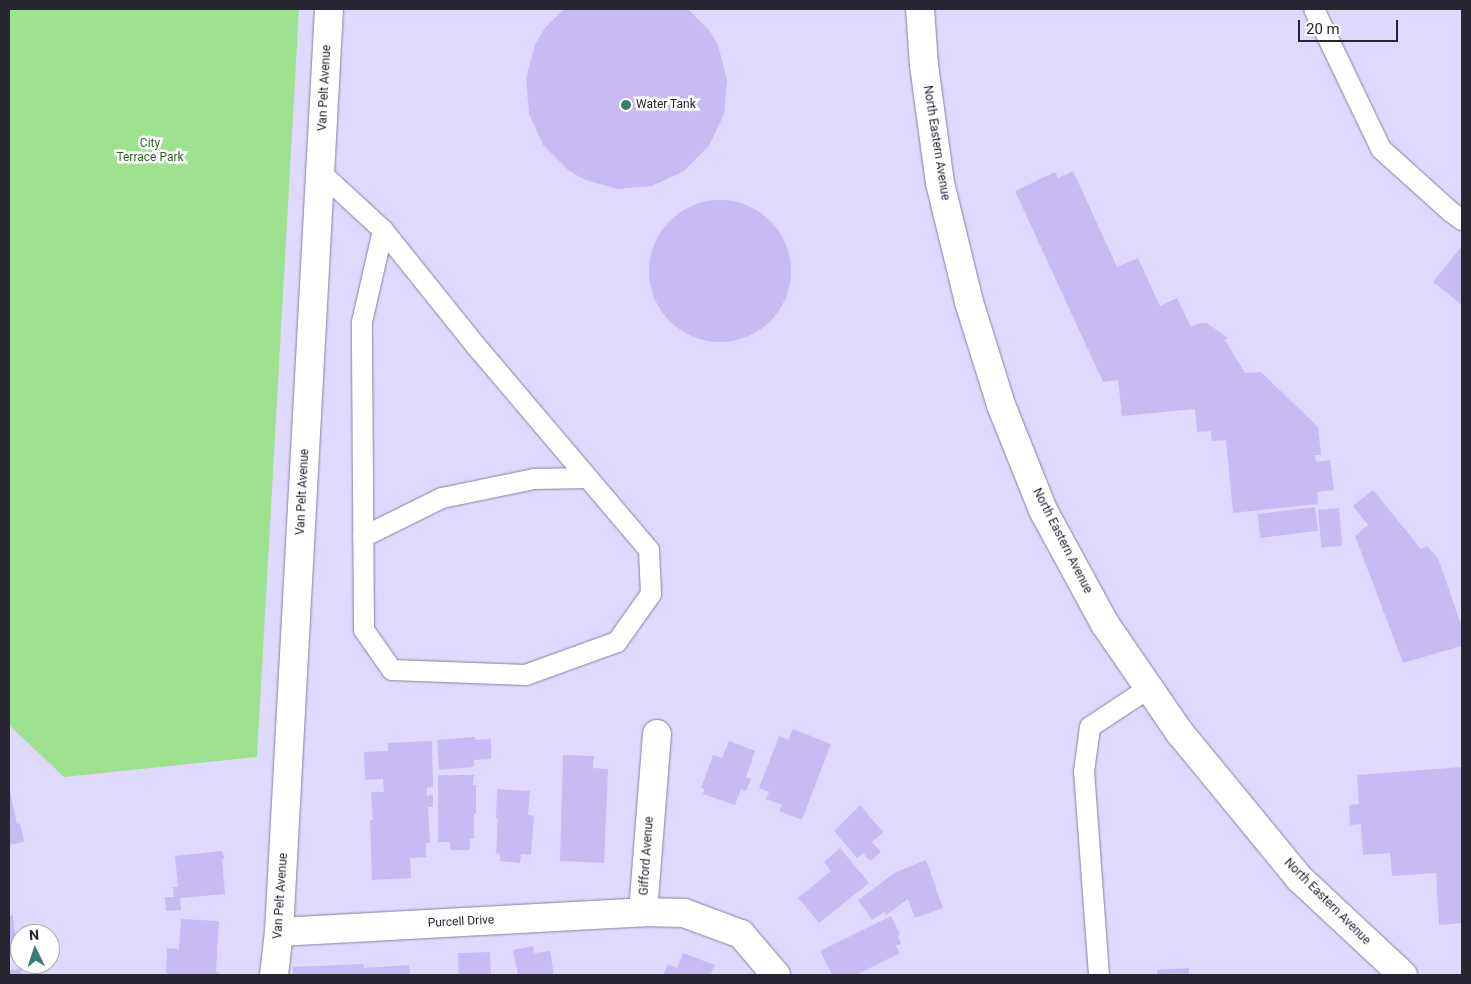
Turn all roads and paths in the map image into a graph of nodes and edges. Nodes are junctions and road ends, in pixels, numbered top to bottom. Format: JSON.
{"nodes":[{"id":1,"x":330,"y":9,"type":"edge"},
{"id":2,"x":920,"y":9,"type":"edge"},
{"id":3,"x":1314,"y":9,"type":"edge"},
{"id":4,"x":321,"y":173,"type":"junction"},
{"id":5,"x":1462,"y":220,"type":"edge"},
{"id":6,"x":383,"y":230,"type":"junction"},
{"id":7,"x":587,"y":478,"type":"junction"},
{"id":8,"x":363,"y":537,"type":"junction"},
{"id":9,"x":1149,"y":688,"type":"junction"},
{"id":10,"x":657,"y":734,"type":"dead end"},
{"id":11,"x":643,"y":912,"type":"junction"},
{"id":12,"x":279,"y":932,"type":"junction"},
{"id":13,"x":274,"y":975,"type":"edge"},
{"id":14,"x":776,"y":975,"type":"edge"},
{"id":15,"x":1099,"y":975,"type":"edge"},
{"id":16,"x":1403,"y":975,"type":"edge"}],
"edges":[{"from":1,"to":4,"type":"street","name":"Van Pelt Avenue"},
{"from":2,"to":9,"type":"street","name":"North Eastern Avenue"},
{"from":3,"to":5,"type":"lane"},
{"from":4,"to":6,"type":"lane"},
{"from":4,"to":12,"type":"street","name":"Van Pelt Avenue"},
{"from":6,"to":7,"type":"lane"},
{"from":6,"to":8,"type":"lane"},
{"from":7,"to":8,"type":"lane"},
{"from":7,"to":8,"type":"lane"},
{"from":9,"to":15,"type":"lane"},
{"from":9,"to":16,"type":"street","name":"North Eastern Avenue"},
{"from":10,"to":11,"type":"street","name":"Gifford Avenue"},
{"from":11,"to":12,"type":"street","name":"Purcell Drive"},
{"from":11,"to":14,"type":"street","name":"Gifford Avenue"},
{"from":12,"to":13,"type":"street","name":"Van Pelt Avenue"}]}
